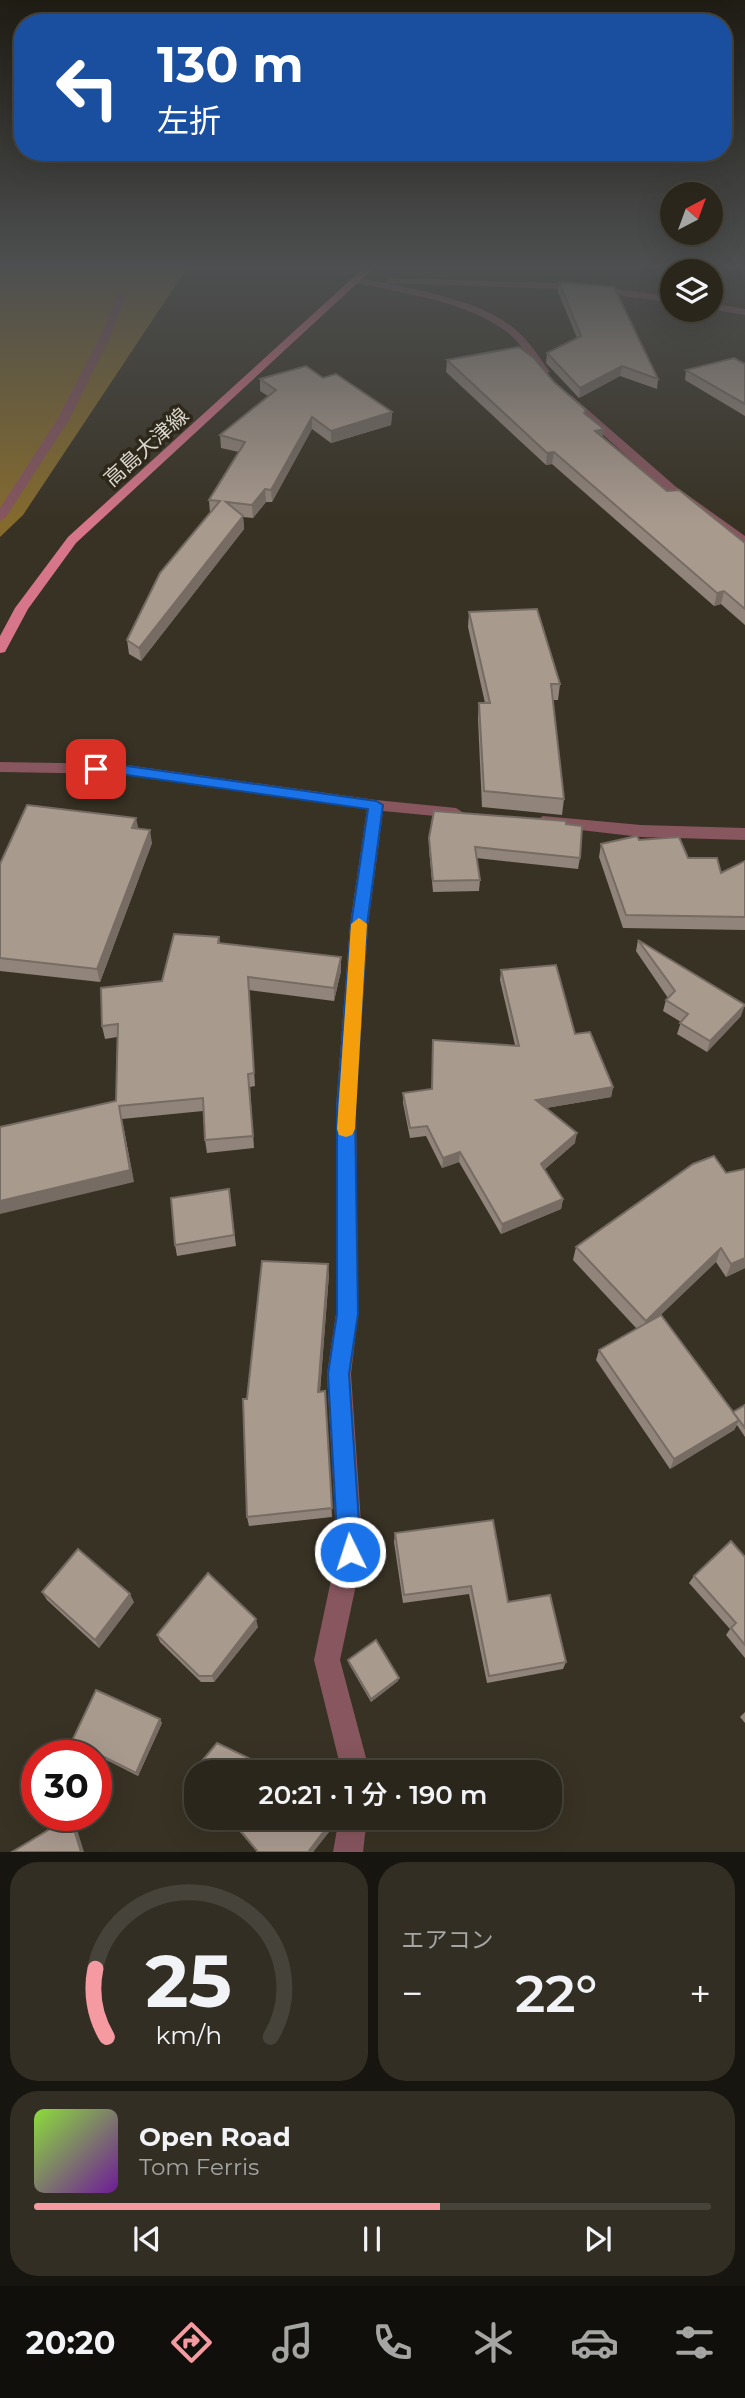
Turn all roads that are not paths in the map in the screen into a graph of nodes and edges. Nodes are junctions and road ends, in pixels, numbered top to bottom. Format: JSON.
{"nodes":[{"id":1,"x":98,"y":351,"type":"edge"},
{"id":2,"x":278,"y":351,"type":"edge"},
{"id":3,"x":528,"y":351,"type":"edge"},
{"id":4,"x":551,"y":380,"type":"edge"},
{"id":5,"x":559,"y":390,"type":"edge"},
{"id":6,"x":0,"y":517,"type":"edge"},
{"id":7,"x":745,"y":542,"type":"edge"},
{"id":8,"x":0,"y":649,"type":"edge"},
{"id":9,"x":0,"y":767,"type":"edge"},
{"id":10,"x":376,"y":805,"type":"junction"},
{"id":11,"x":469,"y":814,"type":"edge"},
{"id":12,"x":522,"y":819,"type":"edge"},
{"id":13,"x":745,"y":834,"type":"edge"},
{"id":14,"x":353,"y":1760,"type":"edge"},
{"id":15,"x":351,"y":1830,"type":"edge"},
{"id":16,"x":348,"y":1852,"type":"edge"}],
"edges":[{"from":1,"to":6,"type":"street"},
{"from":2,"to":8,"type":"main road","name":"高島大津線"},
{"from":3,"to":4,"type":"street"},
{"from":5,"to":7,"type":"street"},
{"from":9,"to":10,"type":"street"},
{"from":10,"to":11,"type":"street"},
{"from":10,"to":14,"type":"street"},
{"from":12,"to":13,"type":"street"},
{"from":15,"to":16,"type":"street"}]}
